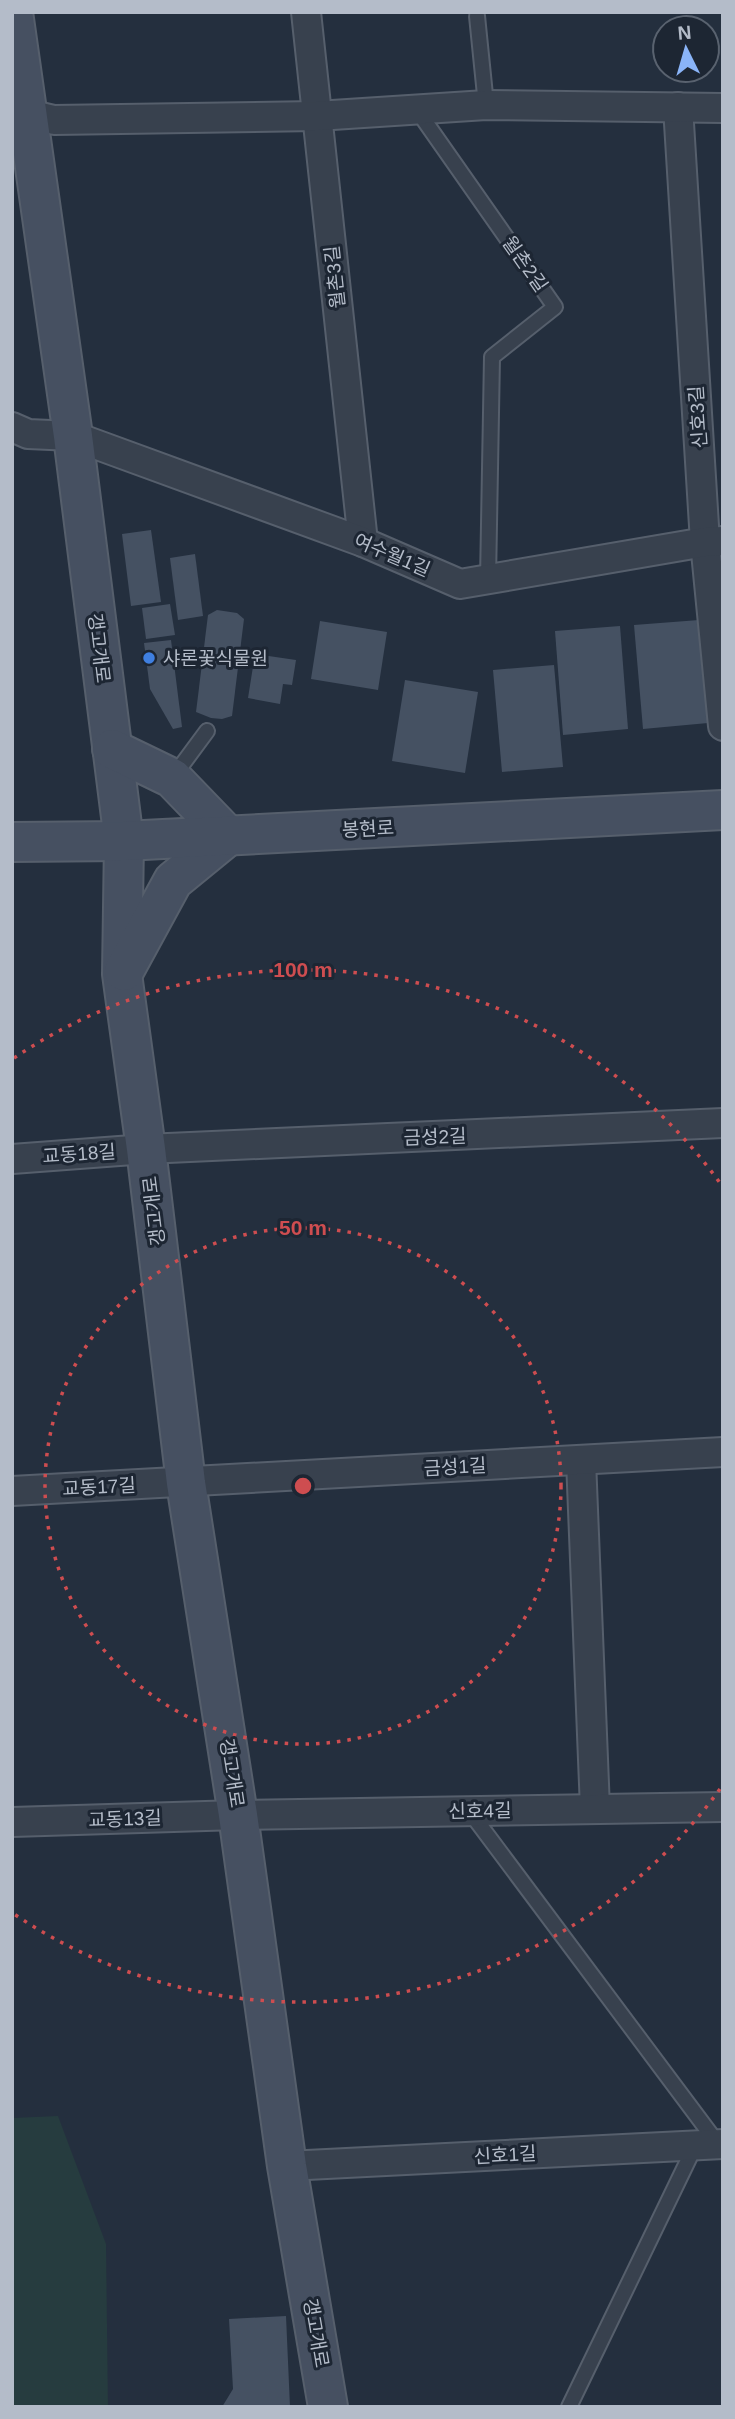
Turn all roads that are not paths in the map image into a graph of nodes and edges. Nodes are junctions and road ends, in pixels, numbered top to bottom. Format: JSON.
{"nodes":[{"id":1,"x":13,"y":12,"type":"edge"},
{"id":2,"x":306,"y":12,"type":"edge"},
{"id":3,"x":477,"y":16,"type":"dead end"},
{"id":4,"x":486,"y":105,"type":"junction"},
{"id":5,"x":678,"y":107,"type":"junction"},
{"id":6,"x":723,"y":108,"type":"edge"},
{"id":7,"x":417,"y":110,"type":"junction"},
{"id":8,"x":20,"y":111,"type":"edge"},
{"id":9,"x":317,"y":117,"type":"junction"},
{"id":10,"x":12,"y":427,"type":"edge"},
{"id":11,"x":73,"y":436,"type":"junction"},
{"id":12,"x":714,"y":541,"type":"edge"},
{"id":13,"x":363,"y":542,"type":"junction"},
{"id":14,"x":488,"y":580,"type":"junction"},
{"id":15,"x":723,"y":726,"type":"edge"},
{"id":16,"x":207,"y":731,"type":"dead end"},
{"id":17,"x":112,"y":750,"type":"junction"},
{"id":18,"x":172,"y":778,"type":"junction"},
{"id":19,"x":723,"y":810,"type":"edge"},
{"id":20,"x":228,"y":836,"type":"junction"},
{"id":21,"x":124,"y":841,"type":"junction"},
{"id":22,"x":12,"y":842,"type":"edge"},
{"id":23,"x":122,"y":974,"type":"junction"},
{"id":24,"x":723,"y":1123,"type":"edge"},
{"id":25,"x":146,"y":1149,"type":"junction"},
{"id":26,"x":12,"y":1158,"type":"edge"},
{"id":27,"x":723,"y":1452,"type":"edge"},
{"id":28,"x":581,"y":1460,"type":"junction"},
{"id":29,"x":187,"y":1483,"type":"junction"},
{"id":30,"x":12,"y":1492,"type":"edge"},
{"id":31,"x":723,"y":1807,"type":"edge"},
{"id":32,"x":595,"y":1809,"type":"junction"},
{"id":33,"x":469,"y":1811,"type":"junction"},
{"id":34,"x":238,"y":1815,"type":"junction"},
{"id":35,"x":12,"y":1822,"type":"edge"},
{"id":36,"x":712,"y":2145,"type":"edge"},
{"id":37,"x":287,"y":2166,"type":"junction"},
{"id":38,"x":328,"y":2407,"type":"edge"},
{"id":39,"x":569,"y":2407,"type":"edge"}],
"edges":[{"from":1,"to":8,"type":"street","name":"갱고개로"},
{"from":2,"to":9,"type":"street","name":"월촌3길"},
{"from":3,"to":4,"type":"lane"},
{"from":4,"to":5,"type":"street"},
{"from":4,"to":7,"type":"street"},
{"from":5,"to":6,"type":"street"},
{"from":5,"to":12,"type":"street","name":"신호3길"},
{"from":7,"to":9,"type":"street"},
{"from":7,"to":14,"type":"lane","name":"월촌2길"},
{"from":8,"to":9,"type":"street"},
{"from":8,"to":11,"type":"street","name":"갱고개로"},
{"from":9,"to":13,"type":"street","name":"월촌3길"},
{"from":10,"to":11,"type":"street","name":"여수월1길"},
{"from":11,"to":13,"type":"street","name":"여수월1길"},
{"from":11,"to":17,"type":"street","name":"갱고개로"},
{"from":12,"to":14,"type":"street","name":"여수월1길"},
{"from":12,"to":15,"type":"street","name":"신호3길"},
{"from":13,"to":14,"type":"street","name":"여수월1길"},
{"from":16,"to":18,"type":"lane"},
{"from":17,"to":18,"type":"street"},
{"from":17,"to":21,"type":"street","name":"갱고개로"},
{"from":18,"to":20,"type":"street"},
{"from":19,"to":20,"type":"street","name":"봉현로"},
{"from":20,"to":21,"type":"street","name":"봉현로"},
{"from":20,"to":23,"type":"street"},
{"from":21,"to":22,"type":"street","name":"봉현로"},
{"from":21,"to":23,"type":"street","name":"갱고개로"},
{"from":23,"to":25,"type":"street","name":"갱고개로"},
{"from":24,"to":25,"type":"street","name":"금성2길"},
{"from":25,"to":26,"type":"street","name":"교동18길"},
{"from":25,"to":29,"type":"street","name":"갱고개로"},
{"from":27,"to":28,"type":"street","name":"금성1길"},
{"from":28,"to":29,"type":"street","name":"금성1길"},
{"from":28,"to":32,"type":"street"},
{"from":29,"to":30,"type":"street","name":"교동17길"},
{"from":29,"to":34,"type":"street","name":"갱고개로"},
{"from":31,"to":32,"type":"street","name":"신호4길"},
{"from":32,"to":33,"type":"street","name":"신호4길"},
{"from":33,"to":34,"type":"street","name":"신호4길"},
{"from":33,"to":36,"type":"lane"},
{"from":34,"to":35,"type":"street","name":"교동13길"},
{"from":34,"to":37,"type":"street","name":"갱고개로"},
{"from":36,"to":37,"type":"street","name":"신호1길"},
{"from":36,"to":39,"type":"lane"},
{"from":37,"to":38,"type":"street","name":"갱고개로"}]}
